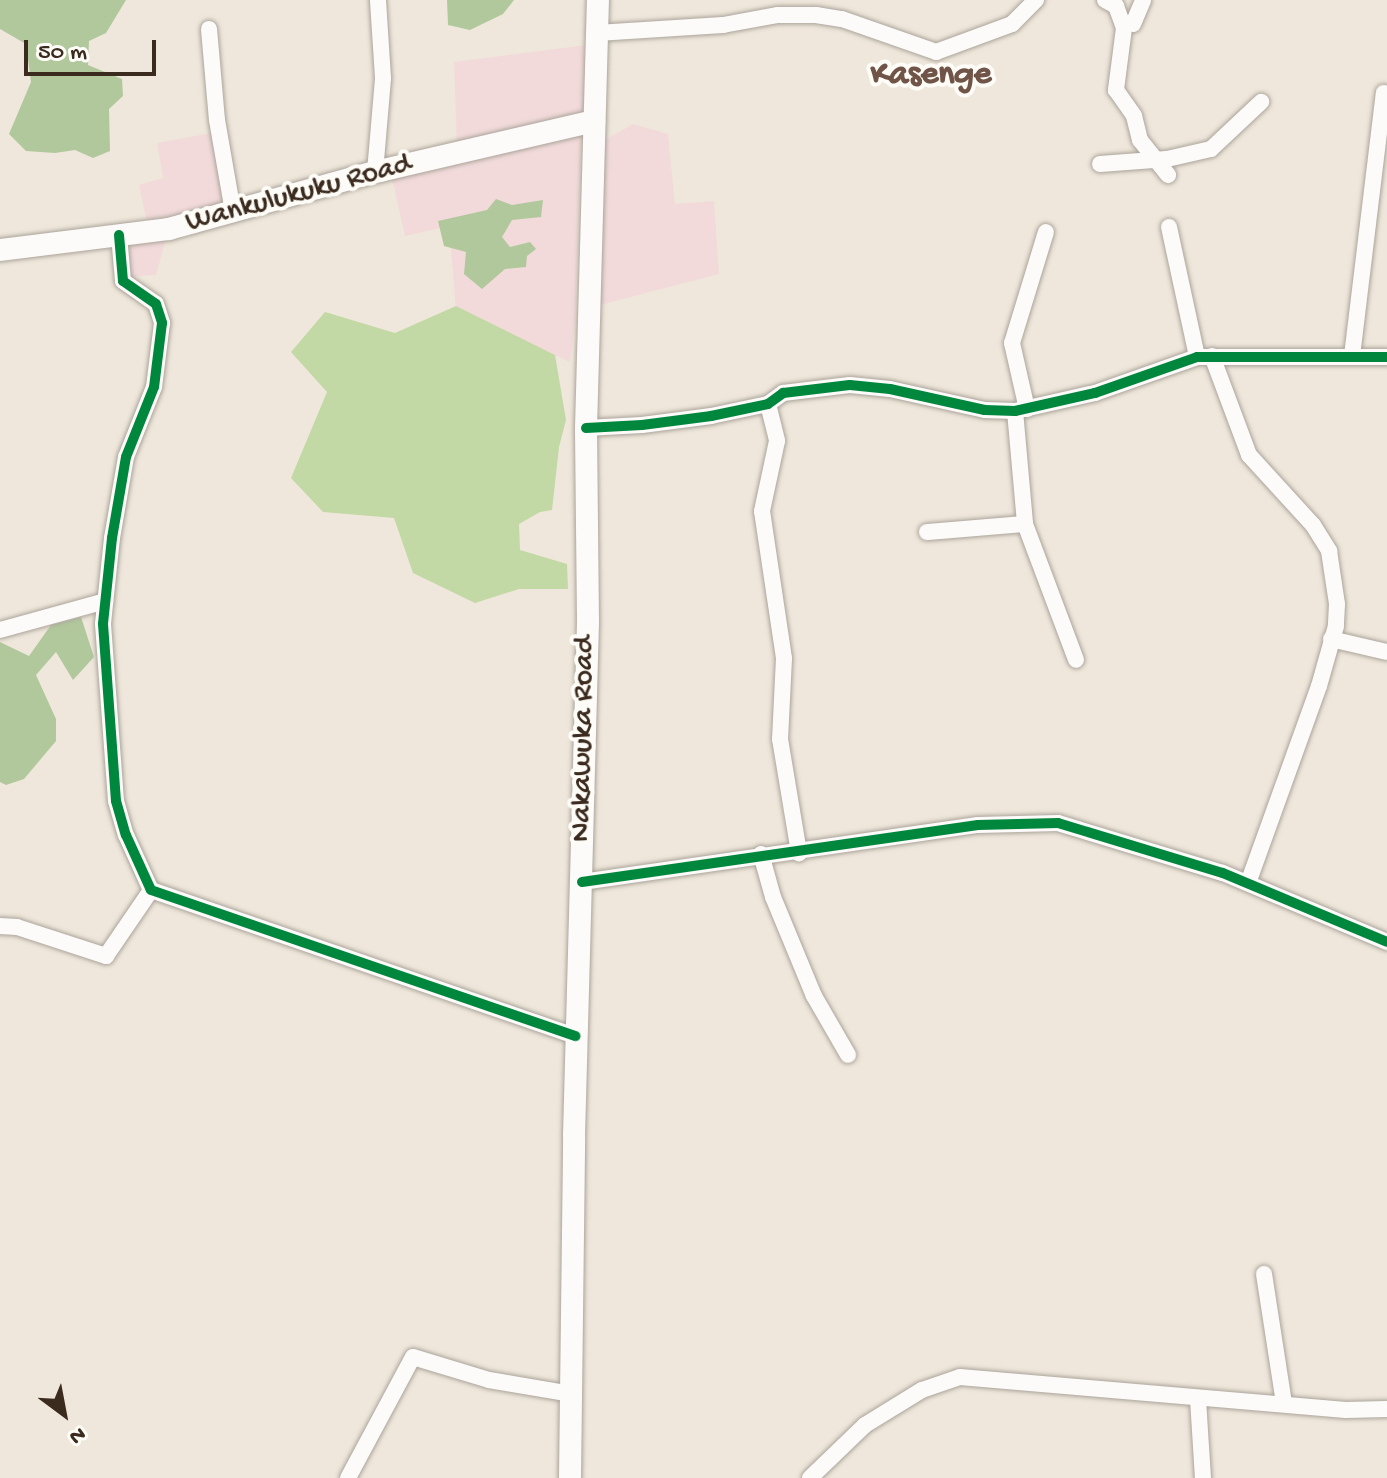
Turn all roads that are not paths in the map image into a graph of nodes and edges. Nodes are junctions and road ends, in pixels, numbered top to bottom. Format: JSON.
{"nodes":[{"id":1,"x":378,"y":0,"type":"edge"},
{"id":2,"x":598,"y":0,"type":"edge"},
{"id":3,"x":1036,"y":0,"type":"edge"},
{"id":4,"x":1105,"y":0,"type":"edge"},
{"id":5,"x":1143,"y":0,"type":"edge"},
{"id":6,"x":1133,"y":24,"type":"dead end"},
{"id":7,"x":209,"y":29,"type":"dead end"},
{"id":8,"x":597,"y":33,"type":"junction"},
{"id":9,"x":1384,"y":93,"type":"dead end"},
{"id":10,"x":1261,"y":102,"type":"dead end"},
{"id":11,"x":594,"y":121,"type":"junction"},
{"id":12,"x":1100,"y":164,"type":"dead end"},
{"id":13,"x":375,"y":172,"type":"junction"},
{"id":14,"x":1168,"y":175,"type":"dead end"},
{"id":15,"x":233,"y":212,"type":"junction"},
{"id":16,"x":1169,"y":227,"type":"dead end"},
{"id":17,"x":1046,"y":232,"type":"dead end"},
{"id":18,"x":119,"y":235,"type":"junction"},
{"id":19,"x":0,"y":250,"type":"edge"},
{"id":20,"x":1205,"y":356,"type":"junction"},
{"id":21,"x":1352,"y":356,"type":"junction"},
{"id":22,"x":1387,"y":357,"type":"edge"},
{"id":23,"x":768,"y":404,"type":"junction"},
{"id":24,"x":1021,"y":410,"type":"junction"},
{"id":25,"x":586,"y":428,"type":"junction"},
{"id":26,"x":1025,"y":524,"type":"junction"},
{"id":27,"x":927,"y":532,"type":"dead end"},
{"id":28,"x":105,"y":601,"type":"junction"},
{"id":29,"x":0,"y":630,"type":"edge"},
{"id":30,"x":1331,"y":639,"type":"junction"},
{"id":31,"x":1387,"y":652,"type":"edge"},
{"id":32,"x":1076,"y":660,"type":"dead end"},
{"id":33,"x":799,"y":853,"type":"junction"},
{"id":34,"x":761,"y":854,"type":"junction"},
{"id":35,"x":582,"y":882,"type":"junction"},
{"id":36,"x":1248,"y":883,"type":"junction"},
{"id":37,"x":151,"y":890,"type":"junction"},
{"id":38,"x":0,"y":926,"type":"edge"},
{"id":39,"x":1387,"y":942,"type":"edge"},
{"id":40,"x":576,"y":1036,"type":"junction"},
{"id":41,"x":848,"y":1055,"type":"dead end"},
{"id":42,"x":1264,"y":1274,"type":"dead end"},
{"id":43,"x":571,"y":1394,"type":"junction"},
{"id":44,"x":1198,"y":1399,"type":"junction"},
{"id":45,"x":1284,"y":1403,"type":"junction"},
{"id":46,"x":1387,"y":1409,"type":"edge"},
{"id":47,"x":348,"y":1478,"type":"edge"},
{"id":48,"x":570,"y":1478,"type":"edge"},
{"id":49,"x":810,"y":1478,"type":"edge"},
{"id":50,"x":1203,"y":1478,"type":"edge"}],
"edges":[{"from":1,"to":13,"type":"street"},
{"from":2,"to":8,"type":"main road","name":"Nakawuka Road"},
{"from":3,"to":8,"type":"street"},
{"from":4,"to":14,"type":"street"},
{"from":5,"to":6,"type":"street"},
{"from":7,"to":15,"type":"street"},
{"from":8,"to":11,"type":"main road","name":"Nakawuka Road"},
{"from":9,"to":21,"type":"street"},
{"from":10,"to":12,"type":"street"},
{"from":11,"to":13,"type":"main road","name":"Wankulukuku Road"},
{"from":11,"to":25,"type":"main road","name":"Nakawuka Road"},
{"from":13,"to":15,"type":"main road","name":"Wankulukuku Road"},
{"from":15,"to":18,"type":"main road","name":"Wankulukuku Road"},
{"from":16,"to":20,"type":"street"},
{"from":17,"to":24,"type":"street"},
{"from":18,"to":19,"type":"main road","name":"Wankulukuku Road"},
{"from":18,"to":28,"type":"street"},
{"from":20,"to":21,"type":"street"},
{"from":20,"to":24,"type":"street"},
{"from":20,"to":30,"type":"street"},
{"from":21,"to":22,"type":"street"},
{"from":23,"to":24,"type":"street"},
{"from":23,"to":25,"type":"street"},
{"from":23,"to":33,"type":"street"},
{"from":24,"to":26,"type":"street"},
{"from":25,"to":35,"type":"main road","name":"Nakawuka Road"},
{"from":26,"to":27,"type":"street"},
{"from":26,"to":32,"type":"street"},
{"from":28,"to":29,"type":"street"},
{"from":28,"to":37,"type":"street"},
{"from":30,"to":31,"type":"street"},
{"from":30,"to":36,"type":"street"},
{"from":33,"to":34,"type":"street"},
{"from":33,"to":36,"type":"street"},
{"from":34,"to":35,"type":"street"},
{"from":34,"to":41,"type":"street"},
{"from":35,"to":40,"type":"main road","name":"Nakawuka Road"},
{"from":36,"to":39,"type":"street"},
{"from":37,"to":38,"type":"street"},
{"from":37,"to":40,"type":"street"},
{"from":40,"to":43,"type":"main road","name":"Nakawuka Road"},
{"from":42,"to":45,"type":"street"},
{"from":43,"to":47,"type":"street"},
{"from":43,"to":48,"type":"main road","name":"Nakawuka Road"},
{"from":44,"to":45,"type":"street"},
{"from":44,"to":49,"type":"street"},
{"from":44,"to":50,"type":"street"},
{"from":45,"to":46,"type":"street"}]}
